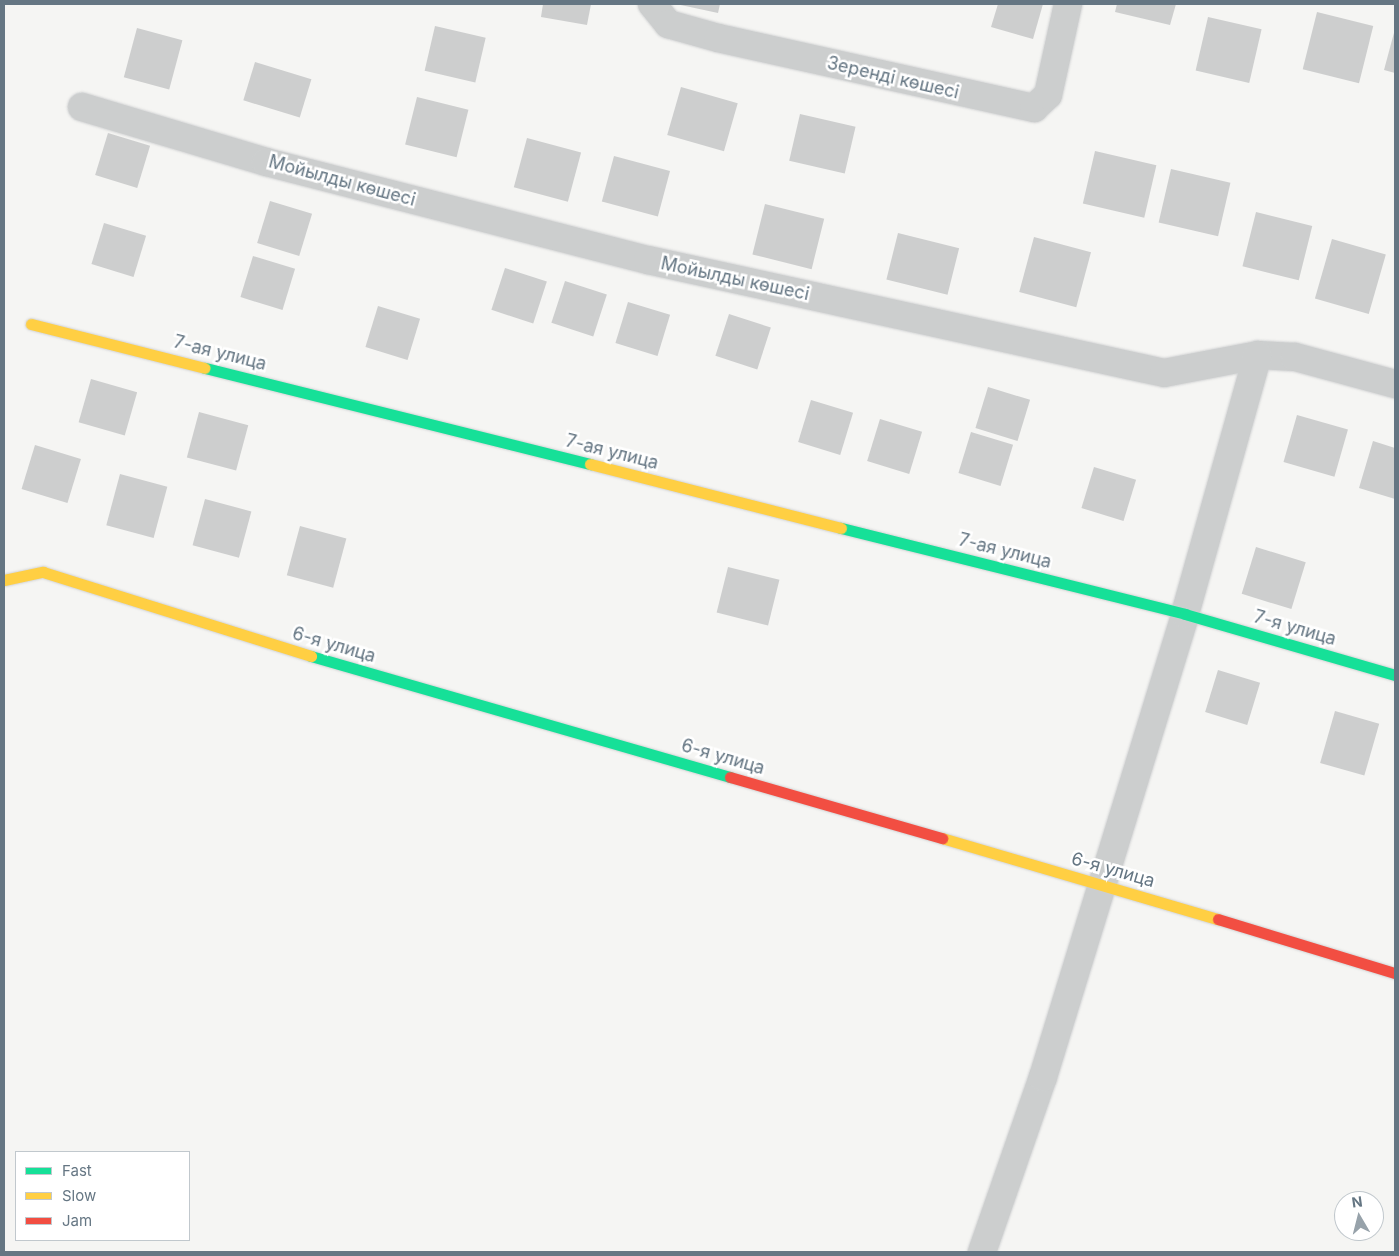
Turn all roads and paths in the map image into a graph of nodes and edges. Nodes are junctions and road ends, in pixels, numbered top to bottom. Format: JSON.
{"nodes":[{"id":1,"x":652,"y":4,"type":"edge"},
{"id":2,"x":1068,"y":4,"type":"edge"},
{"id":3,"x":82,"y":107,"type":"dead end"},
{"id":4,"x":31,"y":324,"type":"dead end"},
{"id":5,"x":1258,"y":355,"type":"junction"},
{"id":6,"x":1395,"y":384,"type":"edge"},
{"id":7,"x":4,"y":580,"type":"edge"},
{"id":8,"x":1185,"y":614,"type":"junction"},
{"id":9,"x":1395,"y":675,"type":"edge"},
{"id":10,"x":1101,"y":884,"type":"junction"},
{"id":11,"x":1395,"y":973,"type":"edge"},
{"id":12,"x":982,"y":1252,"type":"edge"}],
"edges":[{"from":1,"to":2,"type":"street","name":"Зеренді көшесі"},
{"from":3,"to":5,"type":"street","name":"Мойылды көшесі"},
{"from":4,"to":8,"type":"street","name":"7-ая улица"},
{"from":5,"to":6,"type":"street","name":"Мойылды көшесі"},
{"from":5,"to":8,"type":"street"},
{"from":7,"to":10,"type":"street","name":"6-я улица"},
{"from":8,"to":9,"type":"street","name":"7-я улица"},
{"from":8,"to":10,"type":"street"},
{"from":10,"to":11,"type":"street","name":"6-я улица"},
{"from":10,"to":12,"type":"street"}]}
